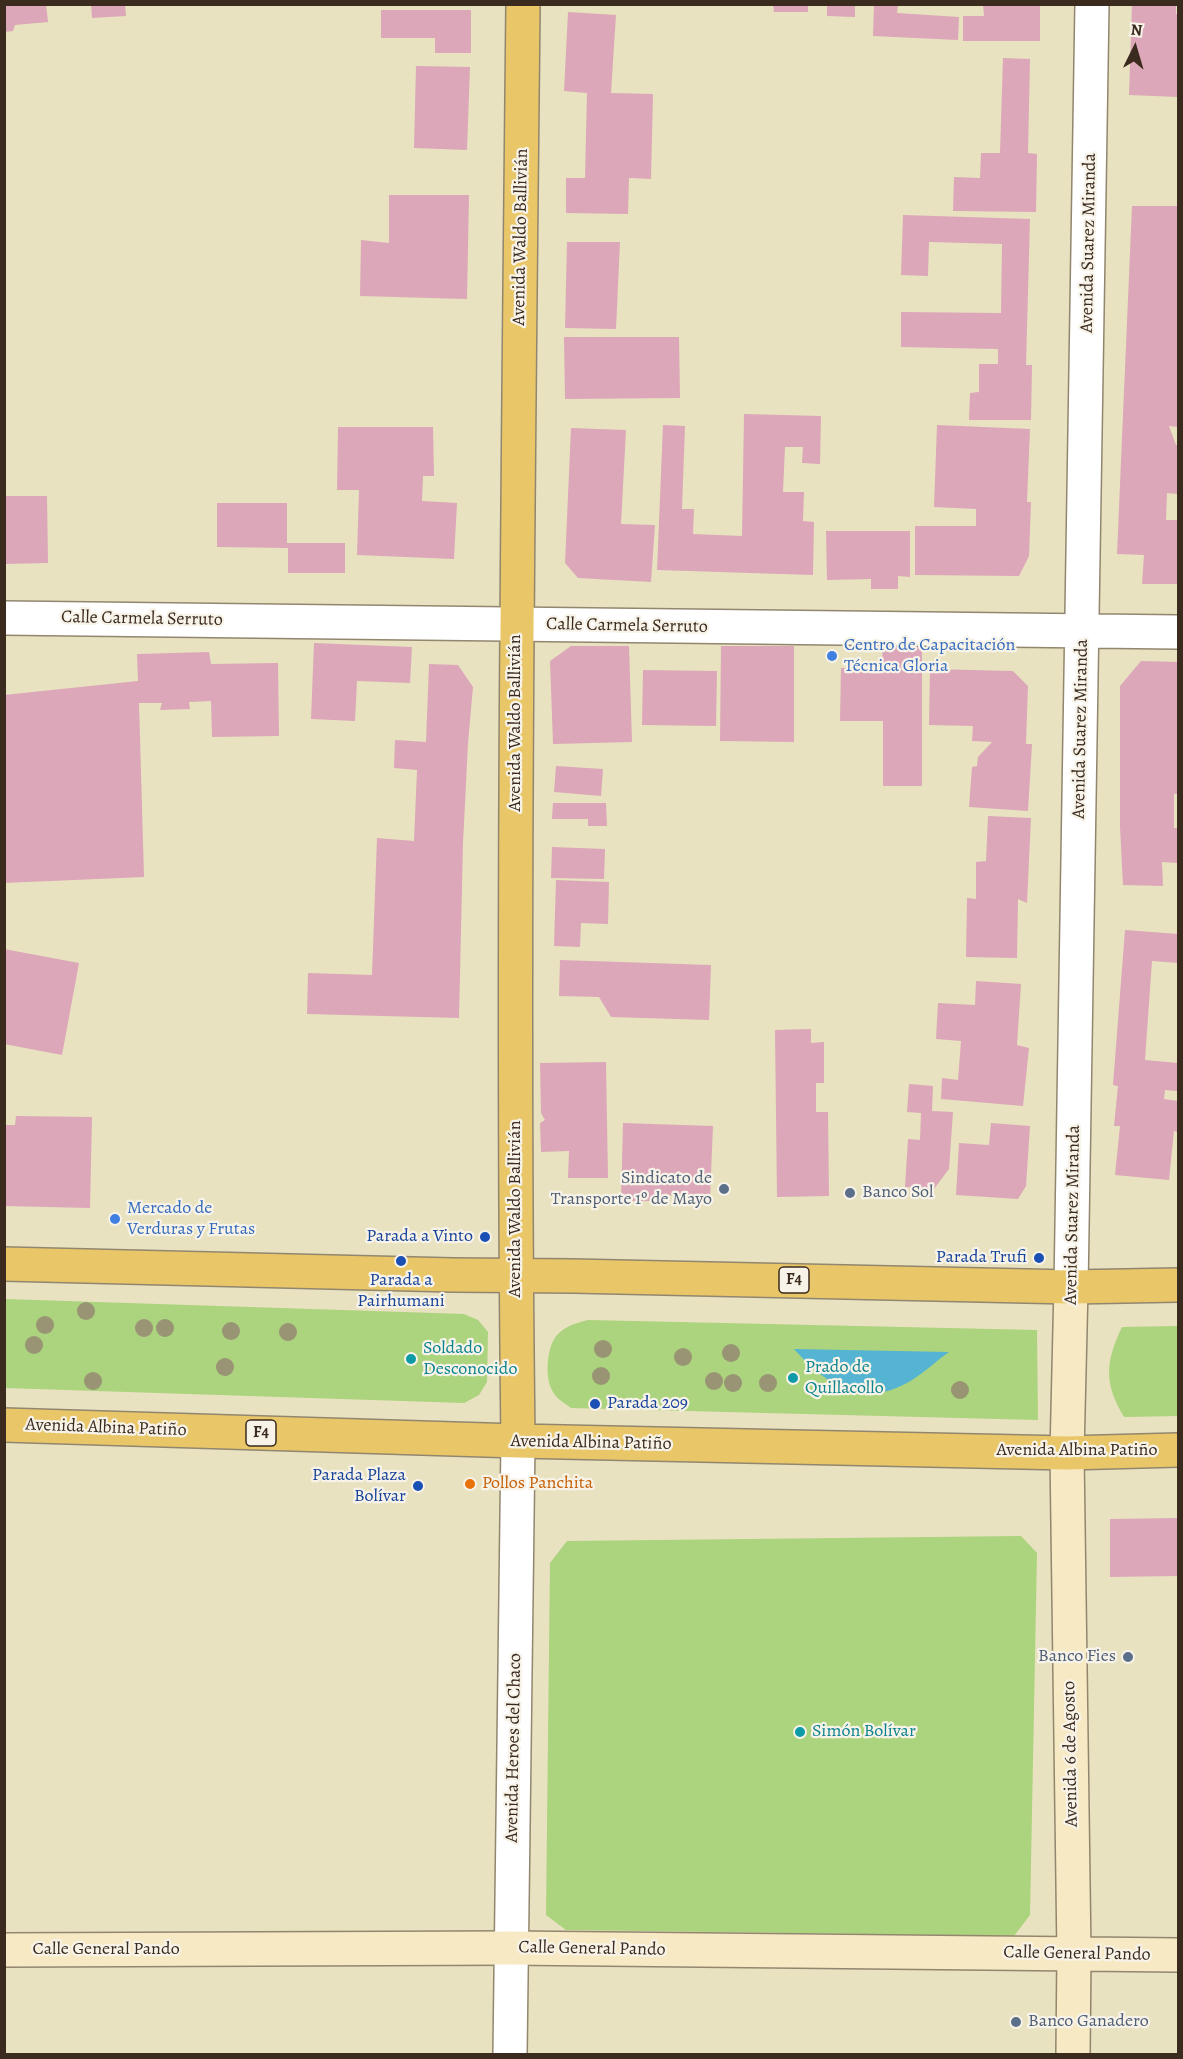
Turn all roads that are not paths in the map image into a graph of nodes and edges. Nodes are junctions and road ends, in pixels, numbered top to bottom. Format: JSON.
{"nodes":[{"id":1,"x":523,"y":4,"type":"edge"},
{"id":2,"x":1092,"y":4,"type":"edge"},
{"id":3,"x":4,"y":618,"type":"edge"},
{"id":4,"x":516,"y":624,"type":"junction"},
{"id":5,"x":1082,"y":632,"type":"junction"},
{"id":6,"x":1179,"y":632,"type":"edge"},
{"id":7,"x":4,"y":1264,"type":"edge"},
{"id":8,"x":516,"y":1275,"type":"junction"},
{"id":9,"x":1179,"y":1285,"type":"edge"},
{"id":10,"x":1071,"y":1287,"type":"junction"},
{"id":11,"x":4,"y":1425,"type":"edge"},
{"id":12,"x":518,"y":1441,"type":"junction"},
{"id":13,"x":1179,"y":1450,"type":"edge"},
{"id":14,"x":1067,"y":1453,"type":"junction"},
{"id":15,"x":510,"y":1948,"type":"junction"},
{"id":16,"x":4,"y":1950,"type":"edge"},
{"id":17,"x":1074,"y":1954,"type":"junction"},
{"id":18,"x":1179,"y":1955,"type":"edge"},
{"id":19,"x":510,"y":2055,"type":"edge"},
{"id":20,"x":1073,"y":2055,"type":"edge"}],
"edges":[{"from":1,"to":4,"type":"main road","name":"Avenida Waldo Ballivián"},
{"from":2,"to":5,"type":"street","name":"Avenida Suarez Miranda"},
{"from":3,"to":4,"type":"street","name":"Calle Carmela Serruto"},
{"from":4,"to":5,"type":"street","name":"Calle Carmela Serruto"},
{"from":4,"to":8,"type":"main road","name":"Avenida Waldo Ballivián"},
{"from":5,"to":6,"type":"street","name":"Calle Carmela Serruto"},
{"from":5,"to":10,"type":"street","name":"Avenida Suarez Miranda"},
{"from":7,"to":8,"type":"main road","number":"F4"},
{"from":8,"to":10,"type":"main road","number":"F4"},
{"from":8,"to":12,"type":"main road","name":"Avenida Waldo Ballivián"},
{"from":9,"to":10,"type":"main road","number":"F4"},
{"from":10,"to":14,"type":"main road","name":"Avenida Suarez Miranda"},
{"from":11,"to":12,"type":"main road","name":"Avenida Albina Patiño","number":"F4"},
{"from":12,"to":14,"type":"main road","name":"Avenida Albina Patiño","number":"F4"},
{"from":12,"to":15,"type":"street","name":"Avenida Heroes del Chaco"},
{"from":13,"to":14,"type":"main road","name":"Avenida Albina Patiño","number":"F4"},
{"from":14,"to":17,"type":"main road","name":"Avenida 6 de Agosto"},
{"from":15,"to":16,"type":"main road","name":"Calle General Pando"},
{"from":15,"to":17,"type":"main road","name":"Calle General Pando"},
{"from":15,"to":19,"type":"street","name":"Avenida Heroes del Chaco"},
{"from":17,"to":18,"type":"main road","name":"Calle General Pando"},
{"from":17,"to":20,"type":"main road","name":"Avenida 6 de Agosto"}]}
